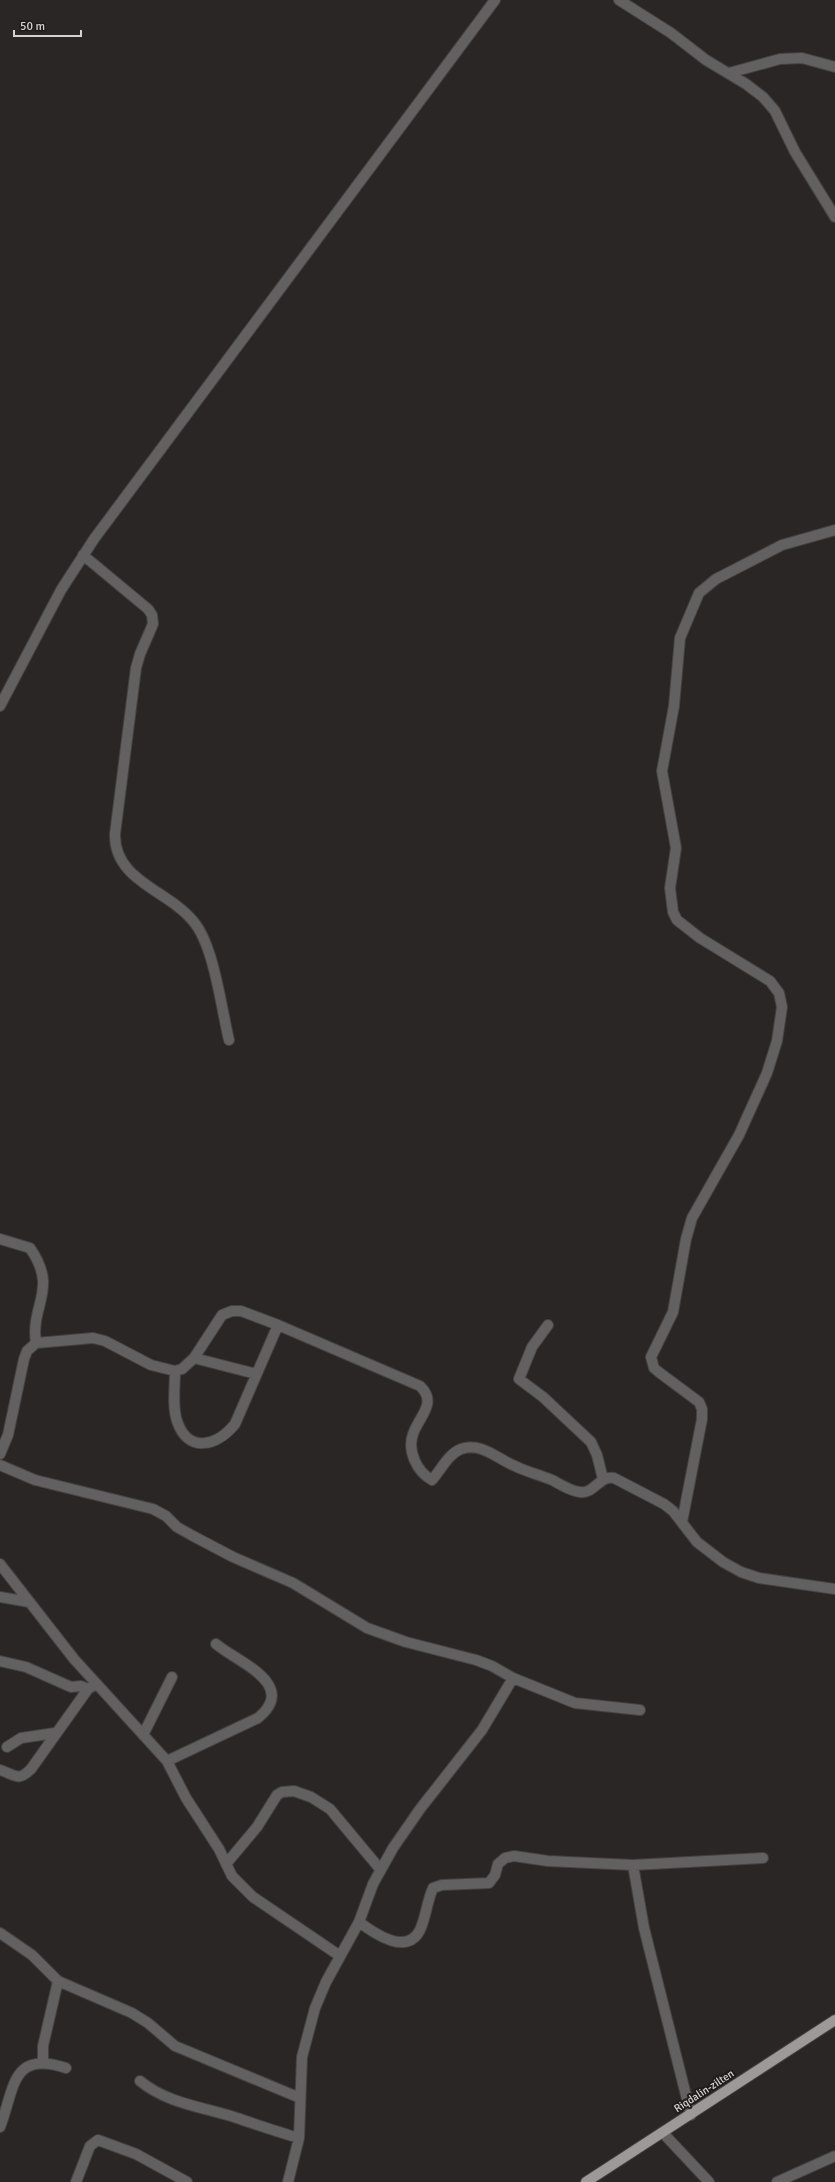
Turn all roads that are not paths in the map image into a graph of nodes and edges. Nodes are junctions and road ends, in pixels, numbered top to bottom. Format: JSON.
{"nodes":[{"id":1,"x":495,"y":0,"type":"edge"},
{"id":2,"x":619,"y":0,"type":"edge"},
{"id":3,"x":835,"y":67,"type":"edge"},
{"id":4,"x":729,"y":74,"type":"junction"},
{"id":5,"x":835,"y":216,"type":"edge"},
{"id":6,"x":835,"y":530,"type":"edge"},
{"id":7,"x":83,"y":555,"type":"junction"},
{"id":8,"x":0,"y":706,"type":"edge"},
{"id":9,"x":229,"y":1040,"type":"dead end"},
{"id":10,"x":0,"y":1238,"type":"edge"},
{"id":11,"x":278,"y":1325,"type":"junction"},
{"id":12,"x":548,"y":1325,"type":"dead end"},
{"id":13,"x":36,"y":1343,"type":"junction"},
{"id":14,"x":194,"y":1358,"type":"junction"},
{"id":15,"x":175,"y":1370,"type":"junction"},
{"id":16,"x":256,"y":1374,"type":"junction"},
{"id":17,"x":0,"y":1454,"type":"edge"},
{"id":18,"x":0,"y":1465,"type":"edge"},
{"id":19,"x":603,"y":1479,"type":"junction"},
{"id":20,"x":682,"y":1522,"type":"junction"},
{"id":21,"x":0,"y":1564,"type":"edge"},
{"id":22,"x":835,"y":1589,"type":"edge"},
{"id":23,"x":0,"y":1597,"type":"edge"},
{"id":24,"x":29,"y":1602,"type":"junction"},
{"id":25,"x":216,"y":1644,"type":"dead end"},
{"id":26,"x":0,"y":1661,"type":"edge"},
{"id":27,"x":172,"y":1677,"type":"dead end"},
{"id":28,"x":513,"y":1678,"type":"junction"},
{"id":29,"x":92,"y":1686,"type":"junction"},
{"id":30,"x":640,"y":1710,"type":"dead end"},
{"id":31,"x":55,"y":1733,"type":"junction"},
{"id":32,"x":144,"y":1735,"type":"junction"},
{"id":33,"x":7,"y":1748,"type":"dead end"},
{"id":34,"x":167,"y":1761,"type":"junction"},
{"id":35,"x":0,"y":1770,"type":"edge"},
{"id":36,"x":763,"y":1858,"type":"dead end"},
{"id":37,"x":226,"y":1864,"type":"junction"},
{"id":38,"x":633,"y":1865,"type":"junction"},
{"id":39,"x":380,"y":1869,"type":"junction"},
{"id":40,"x":359,"y":1922,"type":"junction"},
{"id":41,"x":0,"y":1933,"type":"edge"},
{"id":42,"x":340,"y":1956,"type":"junction"},
{"id":43,"x":58,"y":1981,"type":"junction"},
{"id":44,"x":835,"y":2020,"type":"edge"},
{"id":45,"x":43,"y":2063,"type":"junction"},
{"id":46,"x":66,"y":2068,"type":"dead end"},
{"id":47,"x":140,"y":2081,"type":"dead end"},
{"id":48,"x":300,"y":2098,"type":"junction"},
{"id":49,"x":691,"y":2114,"type":"junction"},
{"id":50,"x":0,"y":2128,"type":"edge"},
{"id":51,"x":663,"y":2133,"type":"junction"},
{"id":52,"x":299,"y":2138,"type":"junction"},
{"id":53,"x":835,"y":2156,"type":"edge"},
{"id":54,"x":76,"y":2182,"type":"edge"},
{"id":55,"x":187,"y":2182,"type":"edge"},
{"id":56,"x":288,"y":2182,"type":"edge"},
{"id":57,"x":586,"y":2182,"type":"edge"},
{"id":58,"x":709,"y":2182,"type":"edge"},
{"id":59,"x":777,"y":2182,"type":"edge"}],
"edges":[{"from":1,"to":7,"type":"street"},
{"from":2,"to":4,"type":"street"},
{"from":3,"to":4,"type":"street"},
{"from":4,"to":5,"type":"street"},
{"from":6,"to":20,"type":"street"},
{"from":7,"to":8,"type":"street"},
{"from":7,"to":9,"type":"street"},
{"from":10,"to":13,"type":"street"},
{"from":11,"to":14,"type":"street"},
{"from":11,"to":16,"type":"street"},
{"from":11,"to":19,"type":"street"},
{"from":12,"to":19,"type":"street"},
{"from":13,"to":15,"type":"street"},
{"from":13,"to":17,"type":"street"},
{"from":14,"to":15,"type":"street"},
{"from":14,"to":16,"type":"street"},
{"from":15,"to":16,"type":"street"},
{"from":18,"to":28,"type":"street"},
{"from":19,"to":20,"type":"street"},
{"from":20,"to":22,"type":"street"},
{"from":21,"to":24,"type":"street"},
{"from":23,"to":24,"type":"street"},
{"from":24,"to":29,"type":"street"},
{"from":25,"to":34,"type":"street"},
{"from":26,"to":29,"type":"street"},
{"from":27,"to":32,"type":"street"},
{"from":28,"to":30,"type":"street"},
{"from":28,"to":39,"type":"street"},
{"from":29,"to":31,"type":"street"},
{"from":29,"to":32,"type":"street"},
{"from":31,"to":33,"type":"street"},
{"from":31,"to":35,"type":"street"},
{"from":32,"to":34,"type":"street"},
{"from":34,"to":37,"type":"street"},
{"from":36,"to":38,"type":"street"},
{"from":37,"to":39,"type":"street"},
{"from":37,"to":42,"type":"street"},
{"from":38,"to":40,"type":"street"},
{"from":38,"to":49,"type":"street"},
{"from":39,"to":40,"type":"street"},
{"from":40,"to":42,"type":"street"},
{"from":41,"to":43,"type":"street"},
{"from":42,"to":48,"type":"street"},
{"from":43,"to":45,"type":"street"},
{"from":43,"to":48,"type":"street"},
{"from":44,"to":49,"type":"main road","name":"Riqdalin-zilten"},
{"from":45,"to":46,"type":"street"},
{"from":45,"to":50,"type":"street"},
{"from":47,"to":52,"type":"street"},
{"from":48,"to":52,"type":"street"},
{"from":49,"to":51,"type":"main road","name":"Riqdalin-zilten"},
{"from":51,"to":57,"type":"main road","name":"Riqdalin-zilten"},
{"from":51,"to":58,"type":"street"},
{"from":52,"to":56,"type":"street"},
{"from":53,"to":59,"type":"street"},
{"from":54,"to":55,"type":"street"}]}
